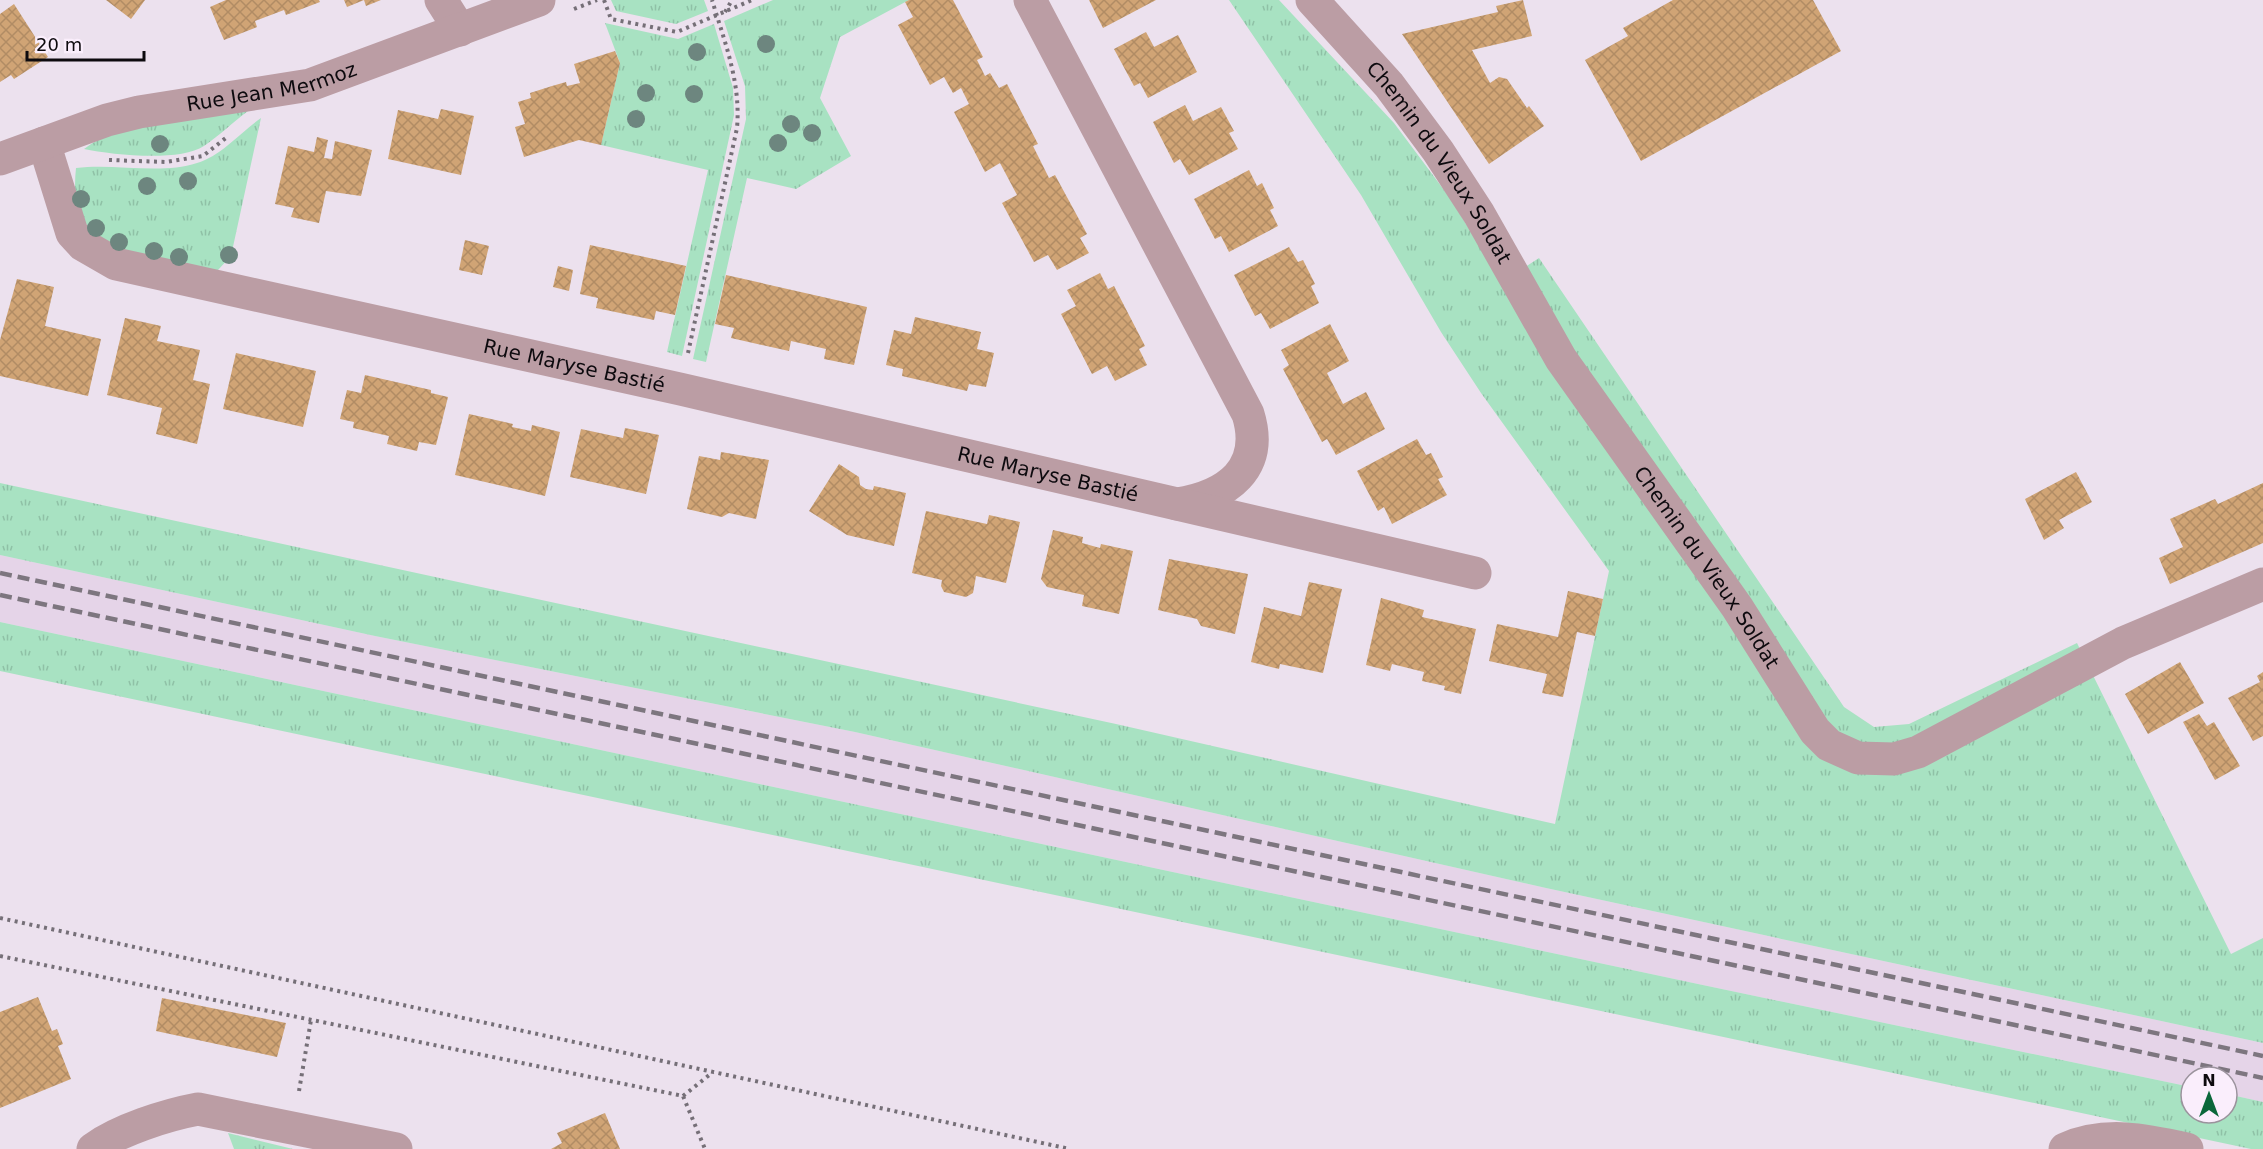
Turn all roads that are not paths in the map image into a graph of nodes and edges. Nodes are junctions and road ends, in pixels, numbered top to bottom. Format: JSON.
{"nodes":[{"id":1,"x":441,"y":0,"type":"edge"},
{"id":2,"x":539,"y":0,"type":"edge"},
{"id":3,"x":1030,"y":0,"type":"edge"},
{"id":4,"x":1312,"y":0,"type":"edge"},
{"id":5,"x":460,"y":30,"type":"junction"},
{"id":6,"x":44,"y":143,"type":"junction"},
{"id":7,"x":0,"y":159,"type":"edge"},
{"id":8,"x":1175,"y":505,"type":"junction"},
{"id":9,"x":1475,"y":573,"type":"dead end"},
{"id":10,"x":2263,"y":584,"type":"edge"},
{"id":11,"x":332,"y":1142,"type":"edge"},
{"id":12,"x":93,"y":1149,"type":"edge"},
{"id":13,"x":396,"y":1149,"type":"edge"},
{"id":14,"x":2065,"y":1149,"type":"edge"},
{"id":15,"x":2187,"y":1149,"type":"edge"}],
"edges":[{"from":1,"to":5,"type":"street"},
{"from":2,"to":5,"type":"street","name":"Rue Jean Mermoz"},
{"from":3,"to":8,"type":"street","name":"Rue Maryse Bastié"},
{"from":4,"to":10,"type":"street","name":"Chemin du Vieux Soldat"},
{"from":5,"to":6,"type":"street","name":"Rue Jean Mermoz"},
{"from":6,"to":7,"type":"street","name":"Rue Jean Mermoz"},
{"from":6,"to":8,"type":"street","name":"Rue Maryse Bastié"},
{"from":8,"to":9,"type":"street","name":"Rue Maryse Bastié"},
{"from":11,"to":12,"type":"street"},
{"from":11,"to":13,"type":"street"},
{"from":14,"to":15,"type":"street"}]}
